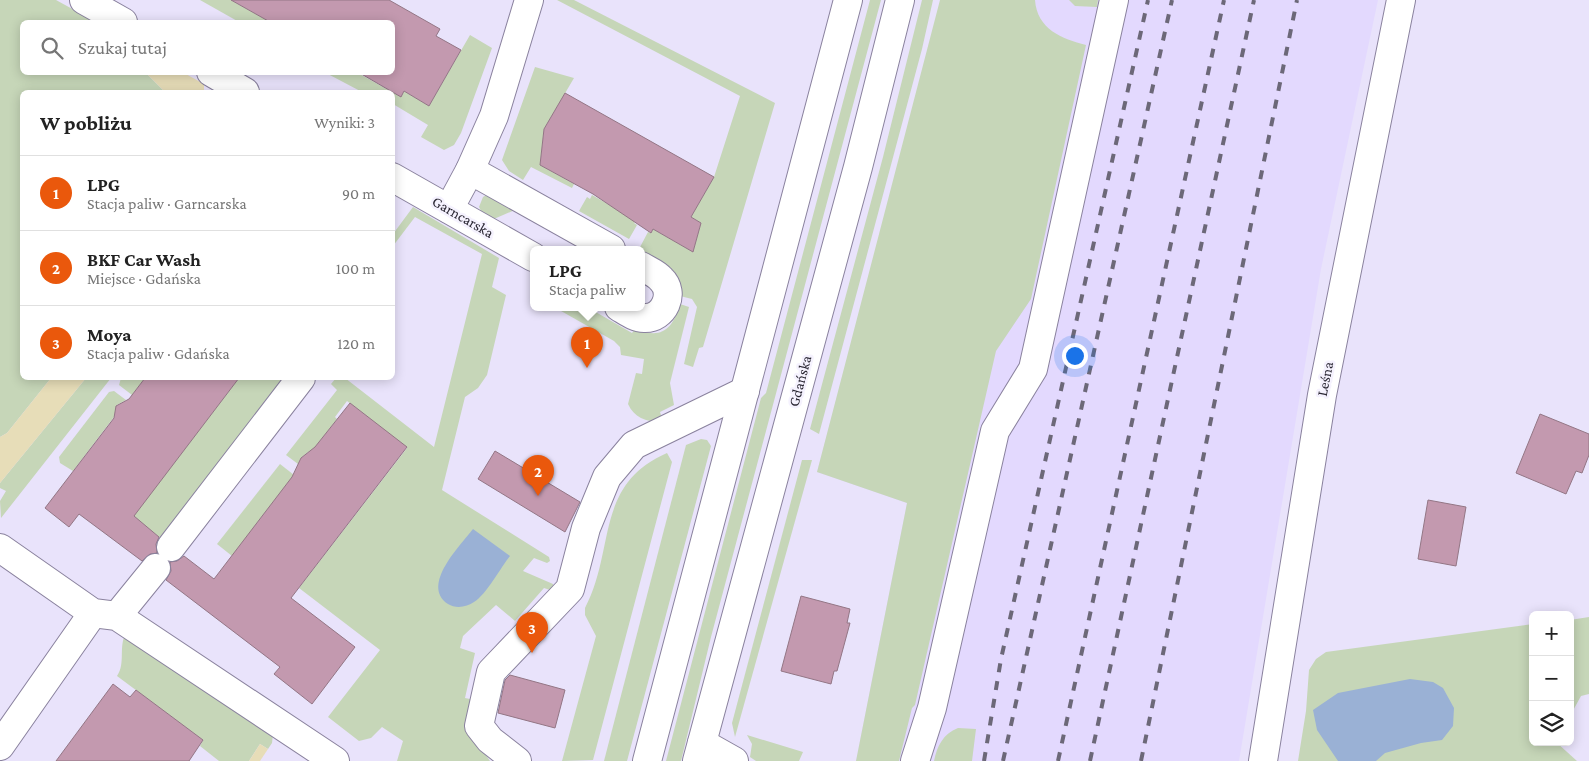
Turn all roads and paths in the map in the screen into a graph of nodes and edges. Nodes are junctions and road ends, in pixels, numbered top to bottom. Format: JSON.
{"nodes":[{"id":1,"x":84,"y":0,"type":"edge"},
{"id":2,"x":529,"y":0,"type":"edge"},
{"id":3,"x":848,"y":0,"type":"edge"},
{"id":4,"x":900,"y":0,"type":"edge"},
{"id":5,"x":1114,"y":0,"type":"edge"},
{"id":6,"x":1401,"y":0,"type":"edge"},
{"id":7,"x":119,"y":20,"type":"edge"},
{"id":8,"x":216,"y":75,"type":"edge"},
{"id":9,"x":242,"y":90,"type":"edge"},
{"id":10,"x":470,"y":170,"type":"junction"},
{"id":11,"x":395,"y":179,"type":"edge"},
{"id":12,"x":449,"y":209,"type":"junction"},
{"id":13,"x":606,"y":246,"type":"edge"},
{"id":14,"x":530,"y":255,"type":"edge"},
{"id":15,"x":645,"y":268,"type":"edge"},
{"id":16,"x":627,"y":311,"type":"edge"},
{"id":17,"x":299,"y":380,"type":"edge"},
{"id":18,"x":745,"y":391,"type":"junction"},
{"id":19,"x":0,"y":548,"type":"edge"},
{"id":20,"x":105,"y":614,"type":"junction"},
{"id":21,"x":0,"y":746,"type":"edge"},
{"id":22,"x":700,"y":752,"type":"edge"},
{"id":23,"x":0,"y":755,"type":"edge"},
{"id":24,"x":8,"y":761,"type":"edge"},
{"id":25,"x":335,"y":761,"type":"edge"},
{"id":26,"x":517,"y":761,"type":"edge"},
{"id":27,"x":646,"y":761,"type":"edge"},
{"id":28,"x":734,"y":761,"type":"edge"},
{"id":29,"x":916,"y":761,"type":"edge"},
{"id":30,"x":1262,"y":761,"type":"edge"}],
"edges":[{"from":1,"to":7,"type":"main road"},
{"from":2,"to":10,"type":"main road"},
{"from":3,"to":18,"type":"main road"},
{"from":4,"to":22,"type":"main road","name":"Gdańska"},
{"from":5,"to":29,"type":"main road"},
{"from":6,"to":30,"type":"main road","name":"Leśna"},
{"from":8,"to":9,"type":"main road"},
{"from":10,"to":12,"type":"main road"},
{"from":10,"to":13,"type":"main road"},
{"from":11,"to":12,"type":"main road","name":"Garncarska"},
{"from":12,"to":14,"type":"main road","name":"Garncarska"},
{"from":15,"to":16,"type":"main road"},
{"from":17,"to":20,"type":"main road"},
{"from":18,"to":26,"type":"main road"},
{"from":18,"to":27,"type":"main road"},
{"from":19,"to":20,"type":"main road"},
{"from":20,"to":21,"type":"main road"},
{"from":20,"to":25,"type":"main road"},
{"from":22,"to":28,"type":"main road"},
{"from":23,"to":24,"type":"main road"}]}
